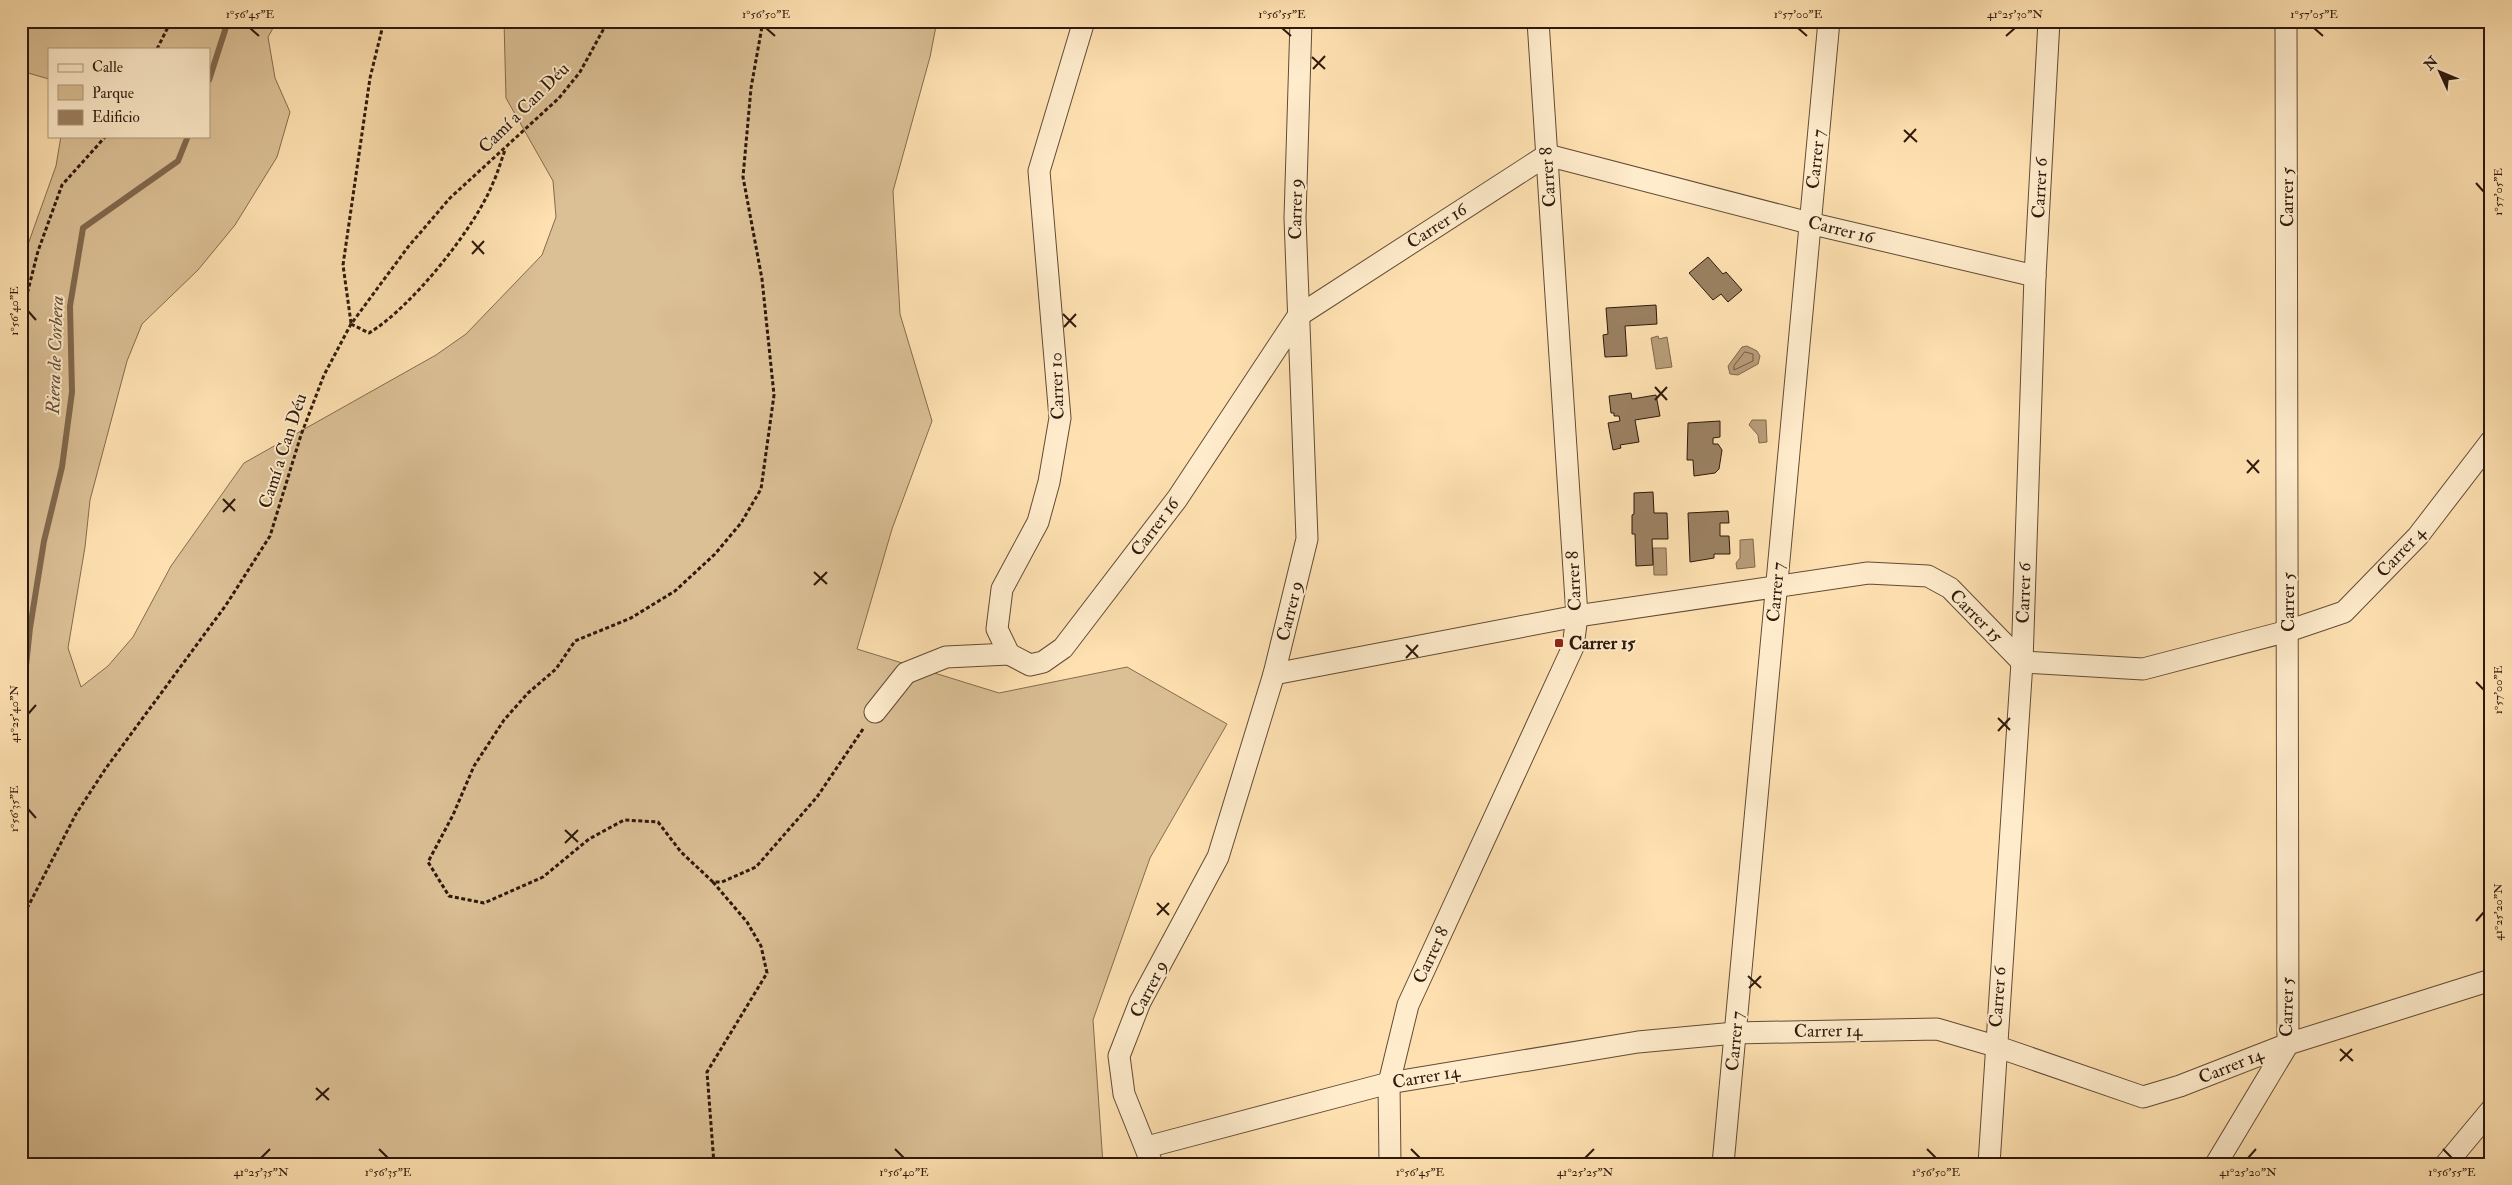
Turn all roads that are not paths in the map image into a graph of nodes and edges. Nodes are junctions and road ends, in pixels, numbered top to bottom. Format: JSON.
{"nodes":[{"id":1,"x":1084,"y":21,"type":"edge"},
{"id":2,"x":1301,"y":21,"type":"edge"},
{"id":3,"x":1538,"y":21,"type":"edge"},
{"id":4,"x":1829,"y":21,"type":"edge"},
{"id":5,"x":2049,"y":21,"type":"edge"},
{"id":6,"x":2286,"y":21,"type":"edge"},
{"id":7,"x":1547,"y":155,"type":"junction"},
{"id":8,"x":1809,"y":223,"type":"junction"},
{"id":9,"x":2035,"y":276,"type":"junction"},
{"id":10,"x":1298,"y":316,"type":"junction"},
{"id":11,"x":2491,"y":441,"type":"edge"},
{"id":12,"x":1777,"y":587,"type":"junction"},
{"id":13,"x":1577,"y":616,"type":"junction"},
{"id":14,"x":2288,"y":631,"type":"junction"},
{"id":15,"x":1009,"y":654,"type":"junction"},
{"id":16,"x":2022,"y":662,"type":"junction"},
{"id":17,"x":1274,"y":674,"type":"junction"},
{"id":18,"x":875,"y":712,"type":"road end"},
{"id":19,"x":2491,"y":980,"type":"edge"},
{"id":20,"x":1735,"y":1033,"type":"junction"},
{"id":21,"x":2288,"y":1044,"type":"junction"},
{"id":22,"x":1995,"y":1046,"type":"junction"},
{"id":23,"x":1389,"y":1083,"type":"junction"},
{"id":24,"x":2491,"y":1110,"type":"edge"},
{"id":25,"x":1149,"y":1156,"type":"edge"},
{"id":26,"x":1390,"y":1164,"type":"edge"},
{"id":27,"x":1724,"y":1164,"type":"edge"},
{"id":28,"x":1988,"y":1164,"type":"edge"},
{"id":29,"x":2216,"y":1164,"type":"edge"},
{"id":30,"x":2446,"y":1164,"type":"edge"}],
"edges":[{"from":1,"to":15,"type":"street","name":"Carrer 10"},
{"from":2,"to":10,"type":"street","name":"Carrer 9"},
{"from":3,"to":7,"type":"street","name":"Carrer 8"},
{"from":4,"to":8,"type":"street","name":"Carrer 7"},
{"from":5,"to":9,"type":"street","name":"Carrer 6"},
{"from":6,"to":14,"type":"street","name":"Carrer 5"},
{"from":7,"to":8,"type":"street","name":"Carrer 16"},
{"from":7,"to":10,"type":"street","name":"Carrer 16"},
{"from":7,"to":13,"type":"street","name":"Carrer 8"},
{"from":8,"to":9,"type":"street","name":"Carrer 16"},
{"from":8,"to":12,"type":"street","name":"Carrer 7"},
{"from":9,"to":16,"type":"street","name":"Carrer 6"},
{"from":10,"to":15,"type":"street","name":"Carrer 16"},
{"from":10,"to":17,"type":"street","name":"Carrer 9"},
{"from":11,"to":14,"type":"street","name":"Carrer 4"},
{"from":12,"to":13,"type":"street","name":"Carrer 15"},
{"from":12,"to":16,"type":"street","name":"Carrer 15"},
{"from":12,"to":20,"type":"street","name":"Carrer 7"},
{"from":13,"to":17,"type":"street","name":"Carrer 15"},
{"from":13,"to":23,"type":"street","name":"Carrer 8"},
{"from":14,"to":16,"type":"street"},
{"from":14,"to":21,"type":"street","name":"Carrer 5"},
{"from":15,"to":18,"type":"street"},
{"from":16,"to":22,"type":"street","name":"Carrer 6"},
{"from":17,"to":25,"type":"street","name":"Carrer 9"},
{"from":19,"to":21,"type":"street","name":"Carrer 14"},
{"from":20,"to":22,"type":"street","name":"Carrer 14"},
{"from":20,"to":23,"type":"street","name":"Carrer 14"},
{"from":20,"to":27,"type":"street","name":"Carrer 7"},
{"from":21,"to":22,"type":"street","name":"Carrer 14"},
{"from":21,"to":29,"type":"street","name":"Carrer 5"},
{"from":22,"to":28,"type":"street","name":"Carrer 6"},
{"from":23,"to":25,"type":"street","name":"Carrer 14"},
{"from":23,"to":26,"type":"street","name":"Carrer 8"},
{"from":24,"to":30,"type":"street"}]}
